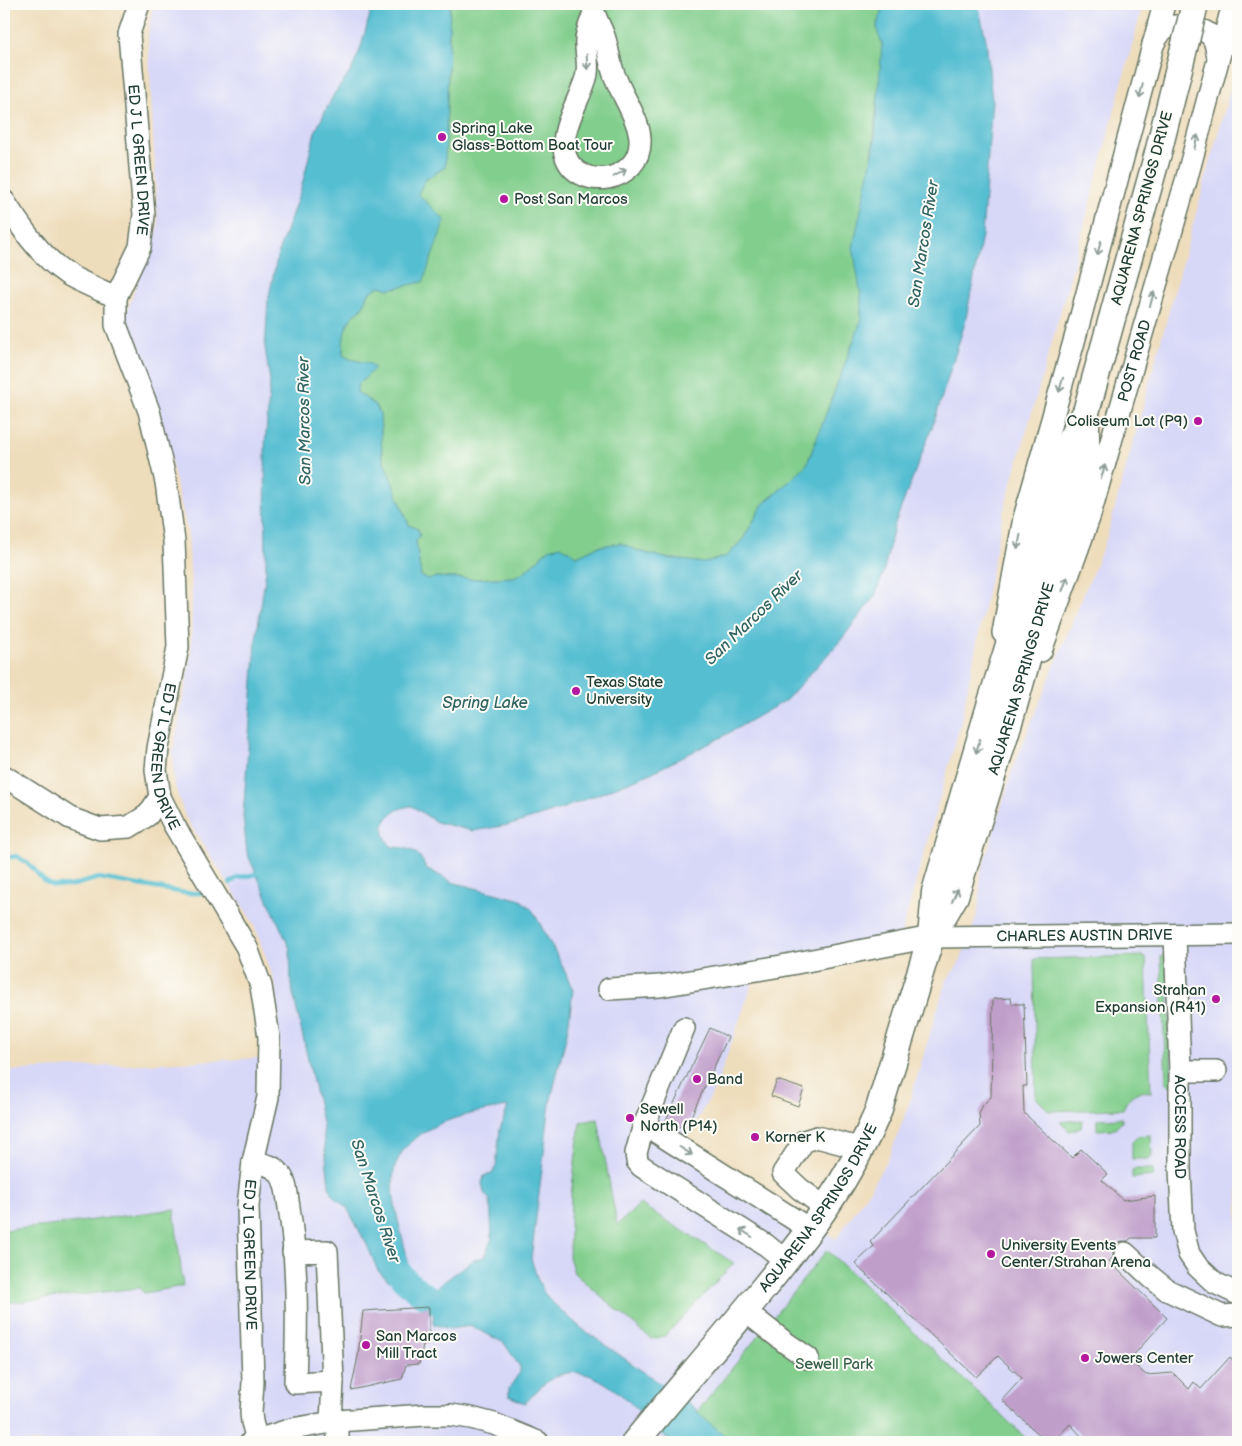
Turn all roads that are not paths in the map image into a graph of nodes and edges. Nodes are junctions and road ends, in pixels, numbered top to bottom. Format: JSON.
{"nodes":[{"id":1,"x":139,"y":4,"type":"edge"},
{"id":2,"x":1164,"y":4,"type":"edge"},
{"id":3,"x":1195,"y":4,"type":"edge"},
{"id":4,"x":1233,"y":4,"type":"edge"},
{"id":5,"x":593,"y":9,"type":"edge"},
{"id":6,"x":1153,"y":44,"type":"junction"},
{"id":7,"x":1218,"y":57,"type":"junction"},
{"id":8,"x":4,"y":201,"type":"edge"},
{"id":9,"x":116,"y":297,"type":"junction"},
{"id":10,"x":1002,"y":704,"type":"junction"},
{"id":11,"x":4,"y":776,"type":"edge"},
{"id":12,"x":160,"y":797,"type":"junction"},
{"id":13,"x":1238,"y":934,"type":"edge"},
{"id":14,"x":1175,"y":935,"type":"junction"},
{"id":15,"x":931,"y":937,"type":"junction"},
{"id":16,"x":609,"y":989,"type":"dead end"},
{"id":17,"x":684,"y":1028,"type":"dead end"},
{"id":18,"x":1180,"y":1071,"type":"junction"},
{"id":19,"x":1216,"y":1071,"type":"dead end"},
{"id":20,"x":643,"y":1128,"type":"junction"},
{"id":21,"x":862,"y":1149,"type":"junction"},
{"id":22,"x":253,"y":1162,"type":"junction"},
{"id":23,"x":826,"y":1208,"type":"junction"},
{"id":24,"x":811,"y":1230,"type":"junction"},
{"id":25,"x":293,"y":1252,"type":"junction"},
{"id":26,"x":1125,"y":1253,"type":"dead end"},
{"id":27,"x":786,"y":1261,"type":"junction"},
{"id":28,"x":1238,"y":1294,"type":"edge"},
{"id":29,"x":745,"y":1311,"type":"junction"},
{"id":30,"x":1238,"y":1315,"type":"edge"},
{"id":31,"x":808,"y":1358,"type":"dead end"},
{"id":32,"x":333,"y":1381,"type":"junction"},
{"id":33,"x":334,"y":1422,"type":"junction"},
{"id":34,"x":254,"y":1441,"type":"edge"},
{"id":35,"x":338,"y":1442,"type":"edge"},
{"id":36,"x":538,"y":1442,"type":"edge"},
{"id":37,"x":635,"y":1442,"type":"edge"}],
"edges":[{"from":1,"to":9,"type":"street","name":"ED J L GREEN DRIVE"},
{"from":2,"to":6,"type":"street"},
{"from":3,"to":10,"type":"main road","name":"AQUARENA SPRINGS DRIVE","bridge":true},
{"from":4,"to":7,"type":"street","name":"POST ROAD"},
{"from":5,"to":5,"type":"street","one_way":true},
{"from":6,"to":7,"type":"street"},
{"from":6,"to":10,"type":"street","one_way":true},
{"from":10,"to":7,"type":"street","name":"POST ROAD","one_way":true},
{"from":8,"to":9,"type":"street"},
{"from":9,"to":12,"type":"street","name":"ED J L GREEN DRIVE"},
{"from":10,"to":15,"type":"main road","name":"AQUARENA SPRINGS DRIVE"},
{"from":11,"to":12,"type":"street"},
{"from":12,"to":22,"type":"street","name":"ED J L GREEN DRIVE"},
{"from":13,"to":14,"type":"street","name":"CHARLES AUSTIN DRIVE"},
{"from":14,"to":15,"type":"street","name":"CHARLES AUSTIN DRIVE"},
{"from":14,"to":18,"type":"street","name":"ACCESS ROAD"},
{"from":15,"to":16,"type":"street","name":"CHARLES AUSTIN DRIVE"},
{"from":15,"to":21,"type":"main road","name":"AQUARENA SPRINGS DRIVE"},
{"from":17,"to":20,"type":"street"},
{"from":18,"to":19,"type":"street"},
{"from":18,"to":28,"type":"street","name":"ACCESS ROAD"},
{"from":20,"to":24,"type":"street","one_way":true},
{"from":27,"to":20,"type":"street","one_way":true},
{"from":21,"to":23,"type":"main road","name":"AQUARENA SPRINGS DRIVE"},
{"from":21,"to":23,"type":"street"},
{"from":22,"to":25,"type":"street"},
{"from":22,"to":34,"type":"street","name":"ED J L GREEN DRIVE"},
{"from":23,"to":24,"type":"main road","name":"AQUARENA SPRINGS DRIVE"},
{"from":24,"to":27,"type":"main road","name":"AQUARENA SPRINGS DRIVE"},
{"from":25,"to":32,"type":"street"},
{"from":25,"to":32,"type":"street"},
{"from":26,"to":30,"type":"street"},
{"from":27,"to":29,"type":"main road","name":"AQUARENA SPRINGS DRIVE"},
{"from":29,"to":31,"type":"street"},
{"from":29,"to":37,"type":"main road","name":"AQUARENA SPRINGS DRIVE"},
{"from":32,"to":33,"type":"street"},
{"from":33,"to":34,"type":"street"},
{"from":33,"to":35,"type":"street"},
{"from":33,"to":36,"type":"street"}]}
